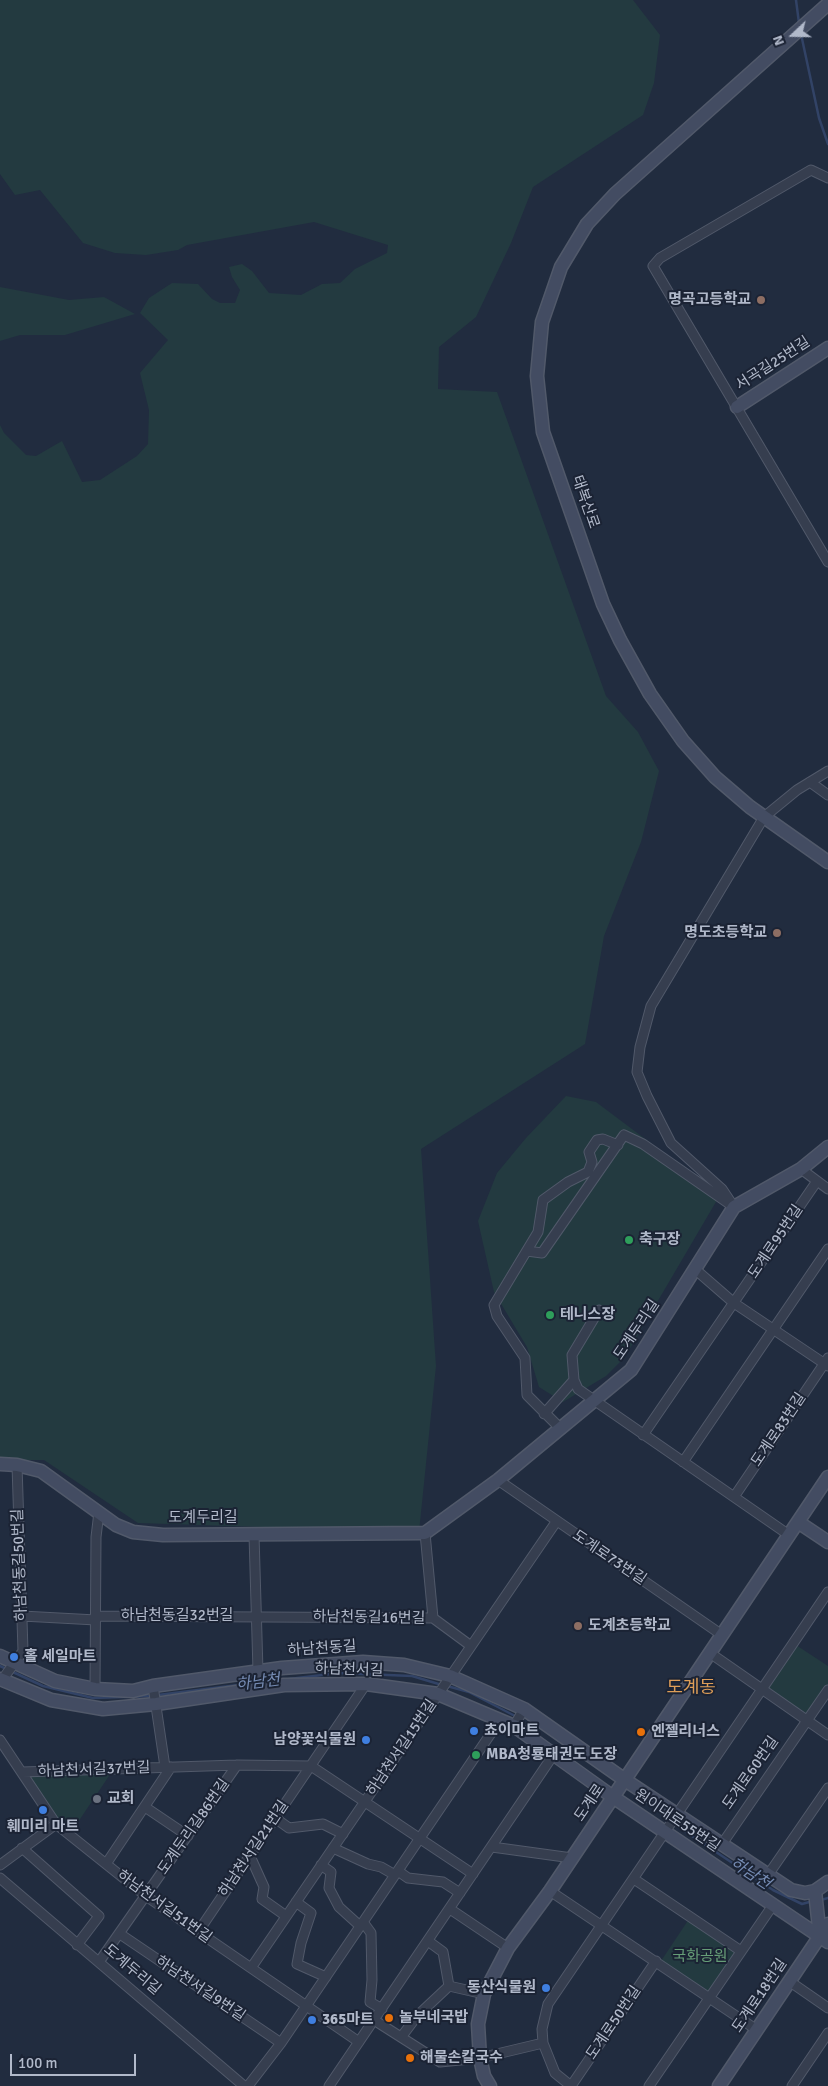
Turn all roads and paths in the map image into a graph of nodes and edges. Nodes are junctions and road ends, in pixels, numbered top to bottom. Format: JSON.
{"nodes":[{"id":1,"x":828,"y":4,"type":"edge"},
{"id":2,"x":828,"y":178,"type":"edge"},
{"id":3,"x":828,"y":348,"type":"edge"},
{"id":4,"x":737,"y":407,"type":"junction"},
{"id":5,"x":828,"y":562,"type":"edge"},
{"id":6,"x":828,"y":771,"type":"edge"},
{"id":7,"x":810,"y":782,"type":"junction"},
{"id":8,"x":828,"y":795,"type":"edge"},
{"id":9,"x":764,"y":817,"type":"junction"},
{"id":10,"x":828,"y":862,"type":"edge"},
{"id":11,"x":618,"y":1146,"type":"junction"},
{"id":12,"x":828,"y":1147,"type":"edge"},
{"id":13,"x":801,"y":1169,"type":"junction"},
{"id":14,"x":817,"y":1181,"type":"junction"},
{"id":15,"x":828,"y":1189,"type":"edge"},
{"id":16,"x":734,"y":1207,"type":"junction"},
{"id":17,"x":828,"y":1250,"type":"edge"},
{"id":18,"x":527,"y":1252,"type":"junction"},
{"id":19,"x":696,"y":1270,"type":"junction"},
{"id":20,"x":734,"y":1303,"type":"junction"},
{"id":21,"x":599,"y":1310,"type":"dead end"},
{"id":22,"x":773,"y":1330,"type":"junction"},
{"id":23,"x":827,"y":1363,"type":"edge"},
{"id":24,"x":574,"y":1380,"type":"junction"},
{"id":25,"x":596,"y":1399,"type":"junction"},
{"id":26,"x":544,"y":1414,"type":"junction"},
{"id":27,"x":560,"y":1428,"type":"junction"},
{"id":28,"x":643,"y":1435,"type":"junction"},
{"id":29,"x":683,"y":1462,"type":"junction"},
{"id":30,"x":0,"y":1464,"type":"edge"},
{"id":31,"x":17,"y":1464,"type":"junction"},
{"id":32,"x":828,"y":1477,"type":"edge"},
{"id":33,"x":498,"y":1480,"type":"junction"},
{"id":34,"x":734,"y":1497,"type":"junction"},
{"id":35,"x":99,"y":1512,"type":"junction"},
{"id":36,"x":556,"y":1522,"type":"junction"},
{"id":37,"x":798,"y":1522,"type":"junction"},
{"id":38,"x":426,"y":1533,"type":"junction"},
{"id":39,"x":254,"y":1535,"type":"junction"},
{"id":40,"x":789,"y":1535,"type":"junction"},
{"id":41,"x":828,"y":1542,"type":"edge"},
{"id":42,"x":828,"y":1592,"type":"edge"},
{"id":43,"x":22,"y":1616,"type":"junction"},
{"id":44,"x":259,"y":1617,"type":"junction"},
{"id":45,"x":95,"y":1618,"type":"junction"},
{"id":46,"x":433,"y":1618,"type":"junction"},
{"id":47,"x":722,"y":1635,"type":"junction"},
{"id":48,"x":470,"y":1646,"type":"junction"},
{"id":49,"x":710,"y":1653,"type":"junction"},
{"id":50,"x":0,"y":1656,"type":"edge"},
{"id":51,"x":12,"y":1664,"type":"junction"},
{"id":52,"x":258,"y":1671,"type":"junction"},
{"id":53,"x":2,"y":1678,"type":"edge"},
{"id":54,"x":448,"y":1678,"type":"junction"},
{"id":55,"x":366,"y":1684,"type":"junction"},
{"id":56,"x":153,"y":1688,"type":"junction"},
{"id":57,"x":95,"y":1689,"type":"junction"},
{"id":58,"x":761,"y":1690,"type":"junction"},
{"id":59,"x":828,"y":1690,"type":"edge"},
{"id":60,"x":440,"y":1692,"type":"junction"},
{"id":61,"x":156,"y":1702,"type":"junction"},
{"id":62,"x":524,"y":1709,"type":"junction"},
{"id":63,"x":500,"y":1720,"type":"junction"},
{"id":64,"x":807,"y":1721,"type":"junction"},
{"id":65,"x":514,"y":1726,"type":"junction"},
{"id":66,"x":828,"y":1735,"type":"edge"},
{"id":67,"x":0,"y":1740,"type":"edge"},
{"id":68,"x":554,"y":1754,"type":"junction"},
{"id":69,"x":237,"y":1765,"type":"junction"},
{"id":70,"x":311,"y":1766,"type":"junction"},
{"id":71,"x":168,"y":1767,"type":"junction"},
{"id":72,"x":22,"y":1772,"type":"junction"},
{"id":73,"x":625,"y":1780,"type":"junction"},
{"id":74,"x":828,"y":1788,"type":"edge"},
{"id":75,"x":613,"y":1797,"type":"junction"},
{"id":76,"x":365,"y":1802,"type":"junction"},
{"id":77,"x":145,"y":1807,"type":"junction"},
{"id":78,"x":678,"y":1814,"type":"junction"},
{"id":79,"x":275,"y":1818,"type":"junction"},
{"id":80,"x":56,"y":1824,"type":"junction"},
{"id":81,"x":665,"y":1832,"type":"junction"},
{"id":82,"x":342,"y":1834,"type":"junction"},
{"id":83,"x":188,"y":1836,"type":"junction"},
{"id":84,"x":420,"y":1838,"type":"junction"},
{"id":85,"x":722,"y":1844,"type":"junction"},
{"id":86,"x":492,"y":1847,"type":"junction"},
{"id":87,"x":22,"y":1848,"type":"junction"},
{"id":88,"x":333,"y":1848,"type":"junction"},
{"id":89,"x":250,"y":1856,"type":"junction"},
{"id":90,"x":572,"y":1858,"type":"junction"},
{"id":91,"x":106,"y":1864,"type":"junction"},
{"id":92,"x":0,"y":1865,"type":"edge"},
{"id":93,"x":321,"y":1866,"type":"junction"},
{"id":94,"x":396,"y":1873,"type":"junction"},
{"id":95,"x":473,"y":1874,"type":"junction"},
{"id":96,"x":768,"y":1875,"type":"junction"},
{"id":97,"x":0,"y":1878,"type":"edge"},
{"id":98,"x":634,"y":1879,"type":"junction"},
{"id":99,"x":828,"y":1882,"type":"edge"},
{"id":100,"x":550,"y":1891,"type":"junction"},
{"id":101,"x":460,"y":1893,"type":"junction"},
{"id":102,"x":146,"y":1896,"type":"junction"},
{"id":103,"x":816,"y":1899,"type":"junction"},
{"id":104,"x":296,"y":1902,"type":"junction"},
{"id":105,"x":773,"y":1905,"type":"junction"},
{"id":106,"x":450,"y":1908,"type":"junction"},
{"id":107,"x":286,"y":1916,"type":"junction"},
{"id":108,"x":362,"y":1924,"type":"junction"},
{"id":109,"x":602,"y":1924,"type":"junction"},
{"id":110,"x":828,"y":1924,"type":"edge"},
{"id":111,"x":198,"y":1932,"type":"junction"},
{"id":112,"x":120,"y":1934,"type":"junction"},
{"id":113,"x":824,"y":1939,"type":"edge"},
{"id":114,"x":428,"y":1941,"type":"junction"},
{"id":115,"x":77,"y":1945,"type":"junction"},
{"id":116,"x":508,"y":1948,"type":"junction"},
{"id":117,"x":741,"y":1951,"type":"junction"},
{"id":118,"x":656,"y":1961,"type":"junction"},
{"id":119,"x":99,"y":1962,"type":"junction"},
{"id":120,"x":251,"y":1968,"type":"junction"},
{"id":121,"x":326,"y":1977,"type":"junction"},
{"id":122,"x":789,"y":1982,"type":"junction"},
{"id":123,"x":449,"y":1986,"type":"junction"},
{"id":124,"x":484,"y":1994,"type":"junction"},
{"id":125,"x":709,"y":1997,"type":"junction"},
{"id":126,"x":306,"y":2006,"type":"junction"},
{"id":127,"x":828,"y":2008,"type":"edge"},
{"id":128,"x":382,"y":2009,"type":"junction"},
{"id":129,"x":374,"y":2020,"type":"junction"},
{"id":130,"x":757,"y":2030,"type":"junction"},
{"id":131,"x":828,"y":2033,"type":"edge"},
{"id":132,"x":402,"y":2036,"type":"junction"},
{"id":133,"x":359,"y":2042,"type":"junction"},
{"id":134,"x":281,"y":2043,"type":"junction"},
{"id":135,"x":543,"y":2043,"type":"junction"},
{"id":136,"x":480,"y":2058,"type":"junction"},
{"id":137,"x":332,"y":2085,"type":"edge"},
{"id":138,"x":244,"y":2086,"type":"edge"},
{"id":139,"x":248,"y":2086,"type":"edge"},
{"id":140,"x":490,"y":2086,"type":"edge"},
{"id":141,"x":571,"y":2086,"type":"edge"},
{"id":142,"x":649,"y":2086,"type":"edge"},
{"id":143,"x":719,"y":2086,"type":"edge"},
{"id":144,"x":792,"y":2086,"type":"edge"}],
"edges":[{"from":1,"to":9,"type":"street","name":"태복산로"},
{"from":2,"to":4,"type":"street"},
{"from":3,"to":4,"type":"street","name":"서곡길25번길"},
{"from":4,"to":5,"type":"street"},
{"from":6,"to":7,"type":"street"},
{"from":7,"to":8,"type":"street"},
{"from":7,"to":9,"type":"street"},
{"from":9,"to":10,"type":"street","name":"태복산로"},
{"from":9,"to":16,"type":"street"},
{"from":11,"to":16,"type":"street"},
{"from":11,"to":18,"type":"street"},
{"from":11,"to":18,"type":"street"},
{"from":12,"to":13,"type":"street","name":"도계두리길"},
{"from":13,"to":14,"type":"street"},
{"from":13,"to":16,"type":"street","name":"도계두리길"},
{"from":14,"to":15,"type":"street"},
{"from":14,"to":20,"type":"street","name":"도계로95번길"},
{"from":16,"to":19,"type":"street","name":"도계두리길"},
{"from":17,"to":22,"type":"street"},
{"from":18,"to":26,"type":"street"},
{"from":19,"to":20,"type":"street"},
{"from":19,"to":25,"type":"street","name":"도계두리길"},
{"from":20,"to":22,"type":"street"},
{"from":20,"to":28,"type":"street"},
{"from":21,"to":24,"type":"street"},
{"from":22,"to":23,"type":"street"},
{"from":22,"to":29,"type":"street"},
{"from":23,"to":34,"type":"street","name":"도계로83번길"},
{"from":24,"to":25,"type":"street"},
{"from":24,"to":26,"type":"street"},
{"from":25,"to":27,"type":"street","name":"도계두리길"},
{"from":25,"to":28,"type":"street"},
{"from":26,"to":27,"type":"street"},
{"from":27,"to":33,"type":"street","name":"도계두리길"},
{"from":28,"to":29,"type":"street"},
{"from":29,"to":34,"type":"street"},
{"from":30,"to":31,"type":"street","name":"도계두리길"},
{"from":31,"to":35,"type":"street","name":"도계두리길"},
{"from":31,"to":43,"type":"street","name":"하남천동길50번길"},
{"from":32,"to":37,"type":"street","name":"도계로"},
{"from":33,"to":36,"type":"street","name":"도계로73번길"},
{"from":33,"to":38,"type":"street","name":"도계두리길"},
{"from":34,"to":40,"type":"street"},
{"from":35,"to":39,"type":"street","name":"도계두리길"},
{"from":35,"to":45,"type":"street"},
{"from":36,"to":47,"type":"street","name":"도계로73번길"},
{"from":36,"to":48,"type":"street"},
{"from":37,"to":40,"type":"street","name":"도계로"},
{"from":37,"to":41,"type":"street"},
{"from":38,"to":39,"type":"street","name":"도계두리길"},
{"from":38,"to":46,"type":"street"},
{"from":39,"to":44,"type":"street"},
{"from":40,"to":47,"type":"street","name":"도계로"},
{"from":42,"to":58,"type":"street"},
{"from":43,"to":45,"type":"street","name":"하남천동길32번길"},
{"from":43,"to":51,"type":"street","name":"하남천동길50번길"},
{"from":44,"to":45,"type":"street","name":"하남천동길32번길"},
{"from":44,"to":46,"type":"street","name":"하남천동길16번길"},
{"from":44,"to":52,"type":"street"},
{"from":45,"to":57,"type":"street"},
{"from":46,"to":48,"type":"street","name":"하남천동길16번길"},
{"from":47,"to":49,"type":"street","name":"도계로"},
{"from":48,"to":54,"type":"street"},
{"from":49,"to":58,"type":"street"},
{"from":49,"to":73,"type":"street","name":"도계로"},
{"from":50,"to":51,"type":"street","name":"하남천동길"},
{"from":51,"to":53,"type":"street","name":"하남천동길50번길"},
{"from":51,"to":57,"type":"street","name":"하남천동길"},
{"from":52,"to":54,"type":"street","name":"하남천동길"},
{"from":52,"to":56,"type":"street","name":"하남천동길"},
{"from":53,"to":61,"type":"street","name":"하남천서길"},
{"from":54,"to":60,"type":"street","name":"하남천서길15번길"},
{"from":54,"to":62,"type":"street","name":"하남천동길"},
{"from":55,"to":60,"type":"street","name":"하남천서길"},
{"from":55,"to":61,"type":"street","name":"하남천서길"},
{"from":55,"to":70,"type":"street","name":"하남천서길21번길"},
{"from":56,"to":57,"type":"street","name":"하남천동길"},
{"from":56,"to":61,"type":"street","name":"하남천서길37번길"},
{"from":58,"to":64,"type":"street"},
{"from":58,"to":78,"type":"street"},
{"from":59,"to":64,"type":"street","name":"도계로60번길"},
{"from":60,"to":63,"type":"street","name":"하남천서길"},
{"from":60,"to":76,"type":"street","name":"하남천서길15번길"},
{"from":61,"to":71,"type":"street","name":"하남천서길37번길"},
{"from":62,"to":65,"type":"street"},
{"from":62,"to":73,"type":"street","name":"하남천동길"},
{"from":63,"to":65,"type":"street","name":"하남천서길"},
{"from":63,"to":84,"type":"street"},
{"from":64,"to":66,"type":"street"},
{"from":64,"to":85,"type":"street","name":"도계로60번길"},
{"from":65,"to":68,"type":"street","name":"하남천서길"},
{"from":67,"to":72,"type":"street","name":"하남천서길51번길"},
{"from":68,"to":75,"type":"street","name":"하남천서길"},
{"from":68,"to":86,"type":"street"},
{"from":69,"to":70,"type":"street"},
{"from":69,"to":71,"type":"street"},
{"from":69,"to":83,"type":"street","name":"도계두리길86번길"},
{"from":70,"to":76,"type":"street","name":"하남천서길15번길"},
{"from":70,"to":79,"type":"street","name":"하남천서길21번길"},
{"from":71,"to":72,"type":"street","name":"하남천서길37번길"},
{"from":71,"to":77,"type":"street","name":"하남천서길37번길"},
{"from":72,"to":80,"type":"street","name":"하남천서길51번길"},
{"from":73,"to":75,"type":"street","name":"도계로"},
{"from":73,"to":78,"type":"street"},
{"from":74,"to":96,"type":"street"},
{"from":75,"to":81,"type":"street","name":"원이대로55번길"},
{"from":75,"to":90,"type":"street","name":"도계로"},
{"from":76,"to":82,"type":"street","name":"하남천서길15번길"},
{"from":76,"to":84,"type":"street"},
{"from":77,"to":83,"type":"street"},
{"from":77,"to":91,"type":"street","name":"하남천서길37번길"},
{"from":78,"to":81,"type":"street"},
{"from":78,"to":85,"type":"street"},
{"from":79,"to":82,"type":"street"},
{"from":79,"to":89,"type":"street","name":"하남천서길21번길"},
{"from":80,"to":87,"type":"street"},
{"from":80,"to":91,"type":"street","name":"하남천서길51번길"},
{"from":81,"to":98,"type":"street","name":"도계로50번길"},
{"from":81,"to":105,"type":"street","name":"원이대로55번길"},
{"from":82,"to":88,"type":"street","name":"하남천서길15번길"},
{"from":83,"to":102,"type":"street","name":"도계두리길86번길"},
{"from":84,"to":94,"type":"street"},
{"from":84,"to":95,"type":"street"},
{"from":85,"to":96,"type":"street"},
{"from":86,"to":90,"type":"street"},
{"from":86,"to":95,"type":"street"},
{"from":87,"to":92,"type":"street"},
{"from":87,"to":115,"type":"street"},
{"from":88,"to":93,"type":"street","name":"하남천서길15번길"},
{"from":88,"to":94,"type":"street"},
{"from":89,"to":107,"type":"street"},
{"from":89,"to":111,"type":"street","name":"하남천서길21번길"},
{"from":90,"to":100,"type":"street","name":"도계로"},
{"from":91,"to":102,"type":"street","name":"하남천서길51번길"},
{"from":93,"to":104,"type":"street","name":"하남천서길15번길"},
{"from":93,"to":108,"type":"street"},
{"from":94,"to":101,"type":"street"},
{"from":94,"to":108,"type":"street"},
{"from":95,"to":101,"type":"street"},
{"from":96,"to":103,"type":"street"},
{"from":97,"to":115,"type":"street","name":"도계두리길"},
{"from":98,"to":109,"type":"street","name":"도계로50번길"},
{"from":98,"to":117,"type":"street"},
{"from":99,"to":103,"type":"street"},
{"from":100,"to":109,"type":"street"},
{"from":100,"to":116,"type":"street","name":"도계로"},
{"from":101,"to":106,"type":"street"},
{"from":102,"to":111,"type":"street","name":"하남천서길51번길"},
{"from":102,"to":112,"type":"street","name":"도계두리길86번길"},
{"from":103,"to":113,"type":"street"},
{"from":104,"to":107,"type":"street","name":"하남천서길15번길"},
{"from":104,"to":121,"type":"street"},
{"from":105,"to":113,"type":"street","name":"원이대로55번길"},
{"from":105,"to":117,"type":"street"},
{"from":106,"to":114,"type":"street"},
{"from":106,"to":116,"type":"street"},
{"from":107,"to":120,"type":"street","name":"하남천서길15번길"},
{"from":108,"to":121,"type":"street"},
{"from":108,"to":128,"type":"street"},
{"from":109,"to":118,"type":"street"},
{"from":109,"to":135,"type":"street","name":"도계로50번길"},
{"from":110,"to":113,"type":"street","name":"도계로18번길"},
{"from":111,"to":120,"type":"street","name":"하남천서길51번길"},
{"from":112,"to":119,"type":"street","name":"도계두리길86번길"},
{"from":112,"to":134,"type":"street","name":"하남천서길9번길"},
{"from":113,"to":122,"type":"street","name":"도계로18번길"},
{"from":114,"to":123,"type":"street"},
{"from":114,"to":128,"type":"street"},
{"from":115,"to":119,"type":"street","name":"도계두리길"},
{"from":116,"to":124,"type":"street","name":"도계로"},
{"from":117,"to":125,"type":"street"},
{"from":118,"to":125,"type":"street"},
{"from":118,"to":141,"type":"street","name":"도계로50번길"},
{"from":119,"to":138,"type":"street","name":"도계두리길"},
{"from":120,"to":126,"type":"street","name":"하남천서길51번길"},
{"from":121,"to":126,"type":"street"},
{"from":122,"to":127,"type":"street"},
{"from":122,"to":130,"type":"street","name":"도계로18번길"},
{"from":123,"to":124,"type":"street"},
{"from":123,"to":132,"type":"street"},
{"from":124,"to":136,"type":"street","name":"도계로"},
{"from":125,"to":130,"type":"street"},
{"from":125,"to":142,"type":"street"},
{"from":126,"to":133,"type":"street","name":"하남천서길51번길"},
{"from":126,"to":134,"type":"street"},
{"from":128,"to":129,"type":"street"},
{"from":129,"to":132,"type":"street"},
{"from":129,"to":133,"type":"street"},
{"from":130,"to":143,"type":"street","name":"도계로18번길"},
{"from":131,"to":144,"type":"street"},
{"from":132,"to":136,"type":"street"},
{"from":133,"to":137,"type":"street"},
{"from":134,"to":139,"type":"street"},
{"from":135,"to":136,"type":"street"},
{"from":135,"to":141,"type":"street","name":"도계로50번길"},
{"from":136,"to":140,"type":"street","name":"도계로"}]}
